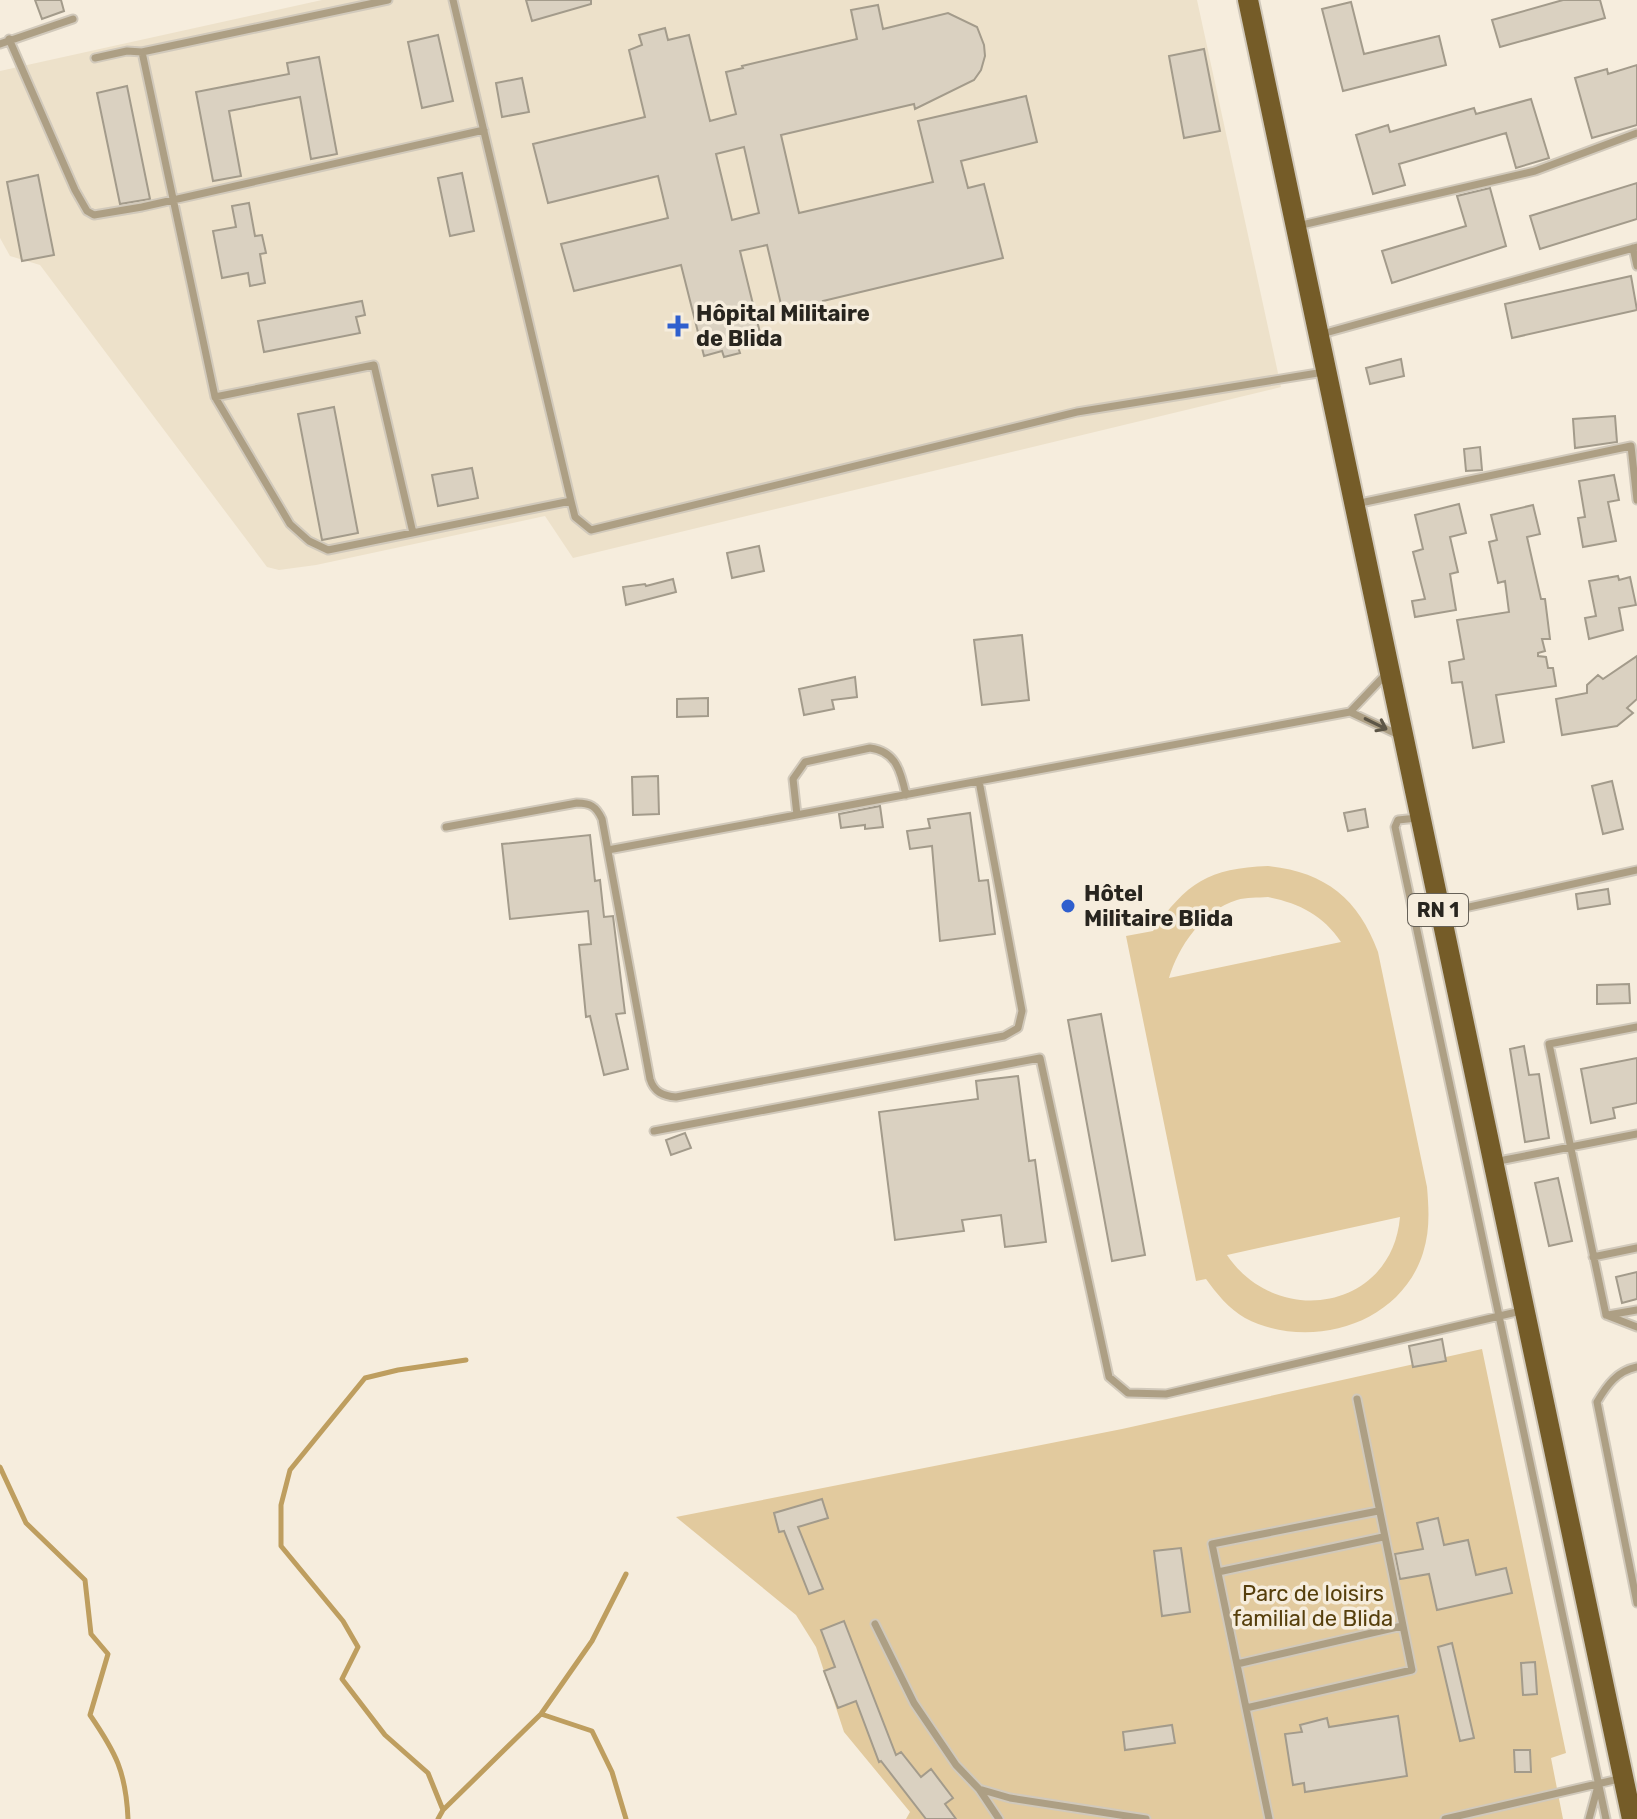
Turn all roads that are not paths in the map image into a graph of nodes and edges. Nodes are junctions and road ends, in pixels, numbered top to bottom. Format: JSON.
{"nodes":[{"id":1,"x":388,"y":0,"type":"edge"},
{"id":2,"x":453,"y":0,"type":"edge"},
{"id":3,"x":1248,"y":0,"type":"edge"},
{"id":4,"x":1259,"y":0,"type":"edge"},
{"id":5,"x":73,"y":19,"type":"dead end"},
{"id":6,"x":9,"y":39,"type":"junction"},
{"id":7,"x":0,"y":44,"type":"edge"},
{"id":8,"x":142,"y":52,"type":"junction"},
{"id":9,"x":95,"y":58,"type":"dead end"},
{"id":10,"x":484,"y":130,"type":"junction"},
{"id":11,"x":1637,"y":133,"type":"edge"},
{"id":12,"x":174,"y":200,"type":"junction"},
{"id":13,"x":1306,"y":224,"type":"junction"},
{"id":14,"x":1635,"y":248,"type":"edge"},
{"id":15,"x":1637,"y":266,"type":"edge"},
{"id":16,"x":1329,"y":332,"type":"junction"},
{"id":17,"x":1326,"y":372,"type":"junction"},
{"id":18,"x":215,"y":397,"type":"junction"},
{"id":19,"x":1637,"y":500,"type":"edge"},
{"id":20,"x":571,"y":501,"type":"junction"},
{"id":21,"x":1365,"y":502,"type":"junction"},
{"id":22,"x":413,"y":533,"type":"junction"},
{"id":23,"x":1389,"y":671,"type":"junction"},
{"id":24,"x":1350,"y":712,"type":"junction"},
{"id":25,"x":1402,"y":737,"type":"junction"},
{"id":26,"x":979,"y":781,"type":"junction"},
{"id":27,"x":906,"y":795,"type":"junction"},
{"id":28,"x":797,"y":815,"type":"junction"},
{"id":29,"x":1419,"y":818,"type":"junction"},
{"id":30,"x":446,"y":827,"type":"dead end"},
{"id":31,"x":608,"y":850,"type":"junction"},
{"id":32,"x":1637,"y":870,"type":"edge"},
{"id":33,"x":1451,"y":911,"type":"junction"},
{"id":34,"x":1637,"y":1027,"type":"edge"},
{"id":35,"x":654,"y":1131,"type":"dead end"},
{"id":36,"x":1637,"y":1134,"type":"edge"},
{"id":37,"x":1570,"y":1147,"type":"junction"},
{"id":38,"x":1504,"y":1160,"type":"junction"},
{"id":39,"x":1637,"y":1248,"type":"edge"},
{"id":40,"x":1593,"y":1257,"type":"junction"},
{"id":41,"x":1637,"y":1310,"type":"edge"},
{"id":42,"x":1523,"y":1311,"type":"junction"},
{"id":43,"x":1606,"y":1315,"type":"junction"},
{"id":44,"x":1499,"y":1316,"type":"junction"},
{"id":45,"x":1637,"y":1327,"type":"edge"},
{"id":46,"x":1637,"y":1367,"type":"edge"},
{"id":47,"x":1357,"y":1399,"type":"dead end"},
{"id":48,"x":1378,"y":1511,"type":"junction"},
{"id":49,"x":1383,"y":1537,"type":"junction"},
{"id":50,"x":1218,"y":1572,"type":"junction"},
{"id":51,"x":1637,"y":1603,"type":"edge"},
{"id":52,"x":875,"y":1624,"type":"dead end"},
{"id":53,"x":1402,"y":1626,"type":"junction"},
{"id":54,"x":1237,"y":1664,"type":"junction"},
{"id":55,"x":1246,"y":1708,"type":"junction"},
{"id":56,"x":1630,"y":1783,"type":"edge"},
{"id":57,"x":1599,"y":1784,"type":"junction"},
{"id":58,"x":979,"y":1789,"type":"junction"},
{"id":59,"x":999,"y":1819,"type":"edge"},
{"id":60,"x":1146,"y":1819,"type":"edge"},
{"id":61,"x":1269,"y":1819,"type":"edge"},
{"id":62,"x":1445,"y":1819,"type":"edge"},
{"id":63,"x":1589,"y":1819,"type":"edge"},
{"id":64,"x":1606,"y":1819,"type":"edge"},
{"id":65,"x":1632,"y":1819,"type":"edge"}],
"edges":[{"from":1,"to":8,"type":"lane"},
{"from":2,"to":10,"type":"lane"},
{"from":3,"to":17,"type":"main road","number":"RN 1"},
{"from":4,"to":13,"type":"main road","number":"RN 1"},
{"from":5,"to":6,"type":"lane"},
{"from":6,"to":7,"type":"lane"},
{"from":6,"to":12,"type":"lane"},
{"from":8,"to":9,"type":"lane"},
{"from":8,"to":12,"type":"lane"},
{"from":10,"to":12,"type":"lane"},
{"from":10,"to":20,"type":"lane"},
{"from":11,"to":13,"type":"lane"},
{"from":12,"to":18,"type":"lane"},
{"from":13,"to":16,"type":"main road","number":"RN 1"},
{"from":14,"to":15,"type":"lane"},
{"from":14,"to":16,"type":"lane"},
{"from":16,"to":21,"type":"main road","number":"RN 1"},
{"from":17,"to":20,"type":"lane"},
{"from":17,"to":23,"type":"main road","number":"RN 1"},
{"from":18,"to":22,"type":"lane"},
{"from":18,"to":22,"type":"lane"},
{"from":19,"to":21,"type":"lane"},
{"from":20,"to":22,"type":"lane"},
{"from":21,"to":33,"type":"main road","number":"RN 1"},
{"from":23,"to":24,"type":"lane"},
{"from":23,"to":25,"type":"main road","number":"RN 1"},
{"from":24,"to":25,"type":"lane","one_way":true},
{"from":24,"to":26,"type":"lane"},
{"from":25,"to":29,"type":"main road","number":"RN 1"},
{"from":26,"to":27,"type":"lane"},
{"from":26,"to":31,"type":"lane"},
{"from":27,"to":28,"type":"lane"},
{"from":27,"to":28,"type":"lane"},
{"from":28,"to":31,"type":"lane"},
{"from":29,"to":42,"type":"main road","number":"RN 1"},
{"from":29,"to":44,"type":"lane"},
{"from":30,"to":31,"type":"lane"},
{"from":32,"to":33,"type":"lane"},
{"from":33,"to":38,"type":"main road","number":"RN 1"},
{"from":34,"to":37,"type":"lane"},
{"from":35,"to":44,"type":"lane"},
{"from":36,"to":37,"type":"lane"},
{"from":37,"to":38,"type":"lane"},
{"from":37,"to":40,"type":"lane"},
{"from":38,"to":56,"type":"main road","number":"RN 1"},
{"from":39,"to":40,"type":"lane"},
{"from":40,"to":43,"type":"lane"},
{"from":41,"to":43,"type":"lane"},
{"from":42,"to":44,"type":"lane"},
{"from":42,"to":56,"type":"main road","number":"RN 1"},
{"from":43,"to":45,"type":"lane"},
{"from":44,"to":57,"type":"lane"},
{"from":46,"to":51,"type":"lane"},
{"from":47,"to":48,"type":"lane"},
{"from":48,"to":49,"type":"lane"},
{"from":48,"to":50,"type":"lane"},
{"from":49,"to":50,"type":"lane"},
{"from":49,"to":53,"type":"lane"},
{"from":50,"to":54,"type":"lane"},
{"from":52,"to":58,"type":"lane"},
{"from":53,"to":54,"type":"lane"},
{"from":53,"to":55,"type":"lane"},
{"from":54,"to":55,"type":"lane"},
{"from":55,"to":61,"type":"lane"},
{"from":56,"to":57,"type":"lane"},
{"from":56,"to":65,"type":"main road","number":"RN 1"},
{"from":57,"to":62,"type":"lane"},
{"from":57,"to":63,"type":"lane"},
{"from":57,"to":64,"type":"lane"},
{"from":58,"to":59,"type":"lane"},
{"from":58,"to":60,"type":"lane"}]}
